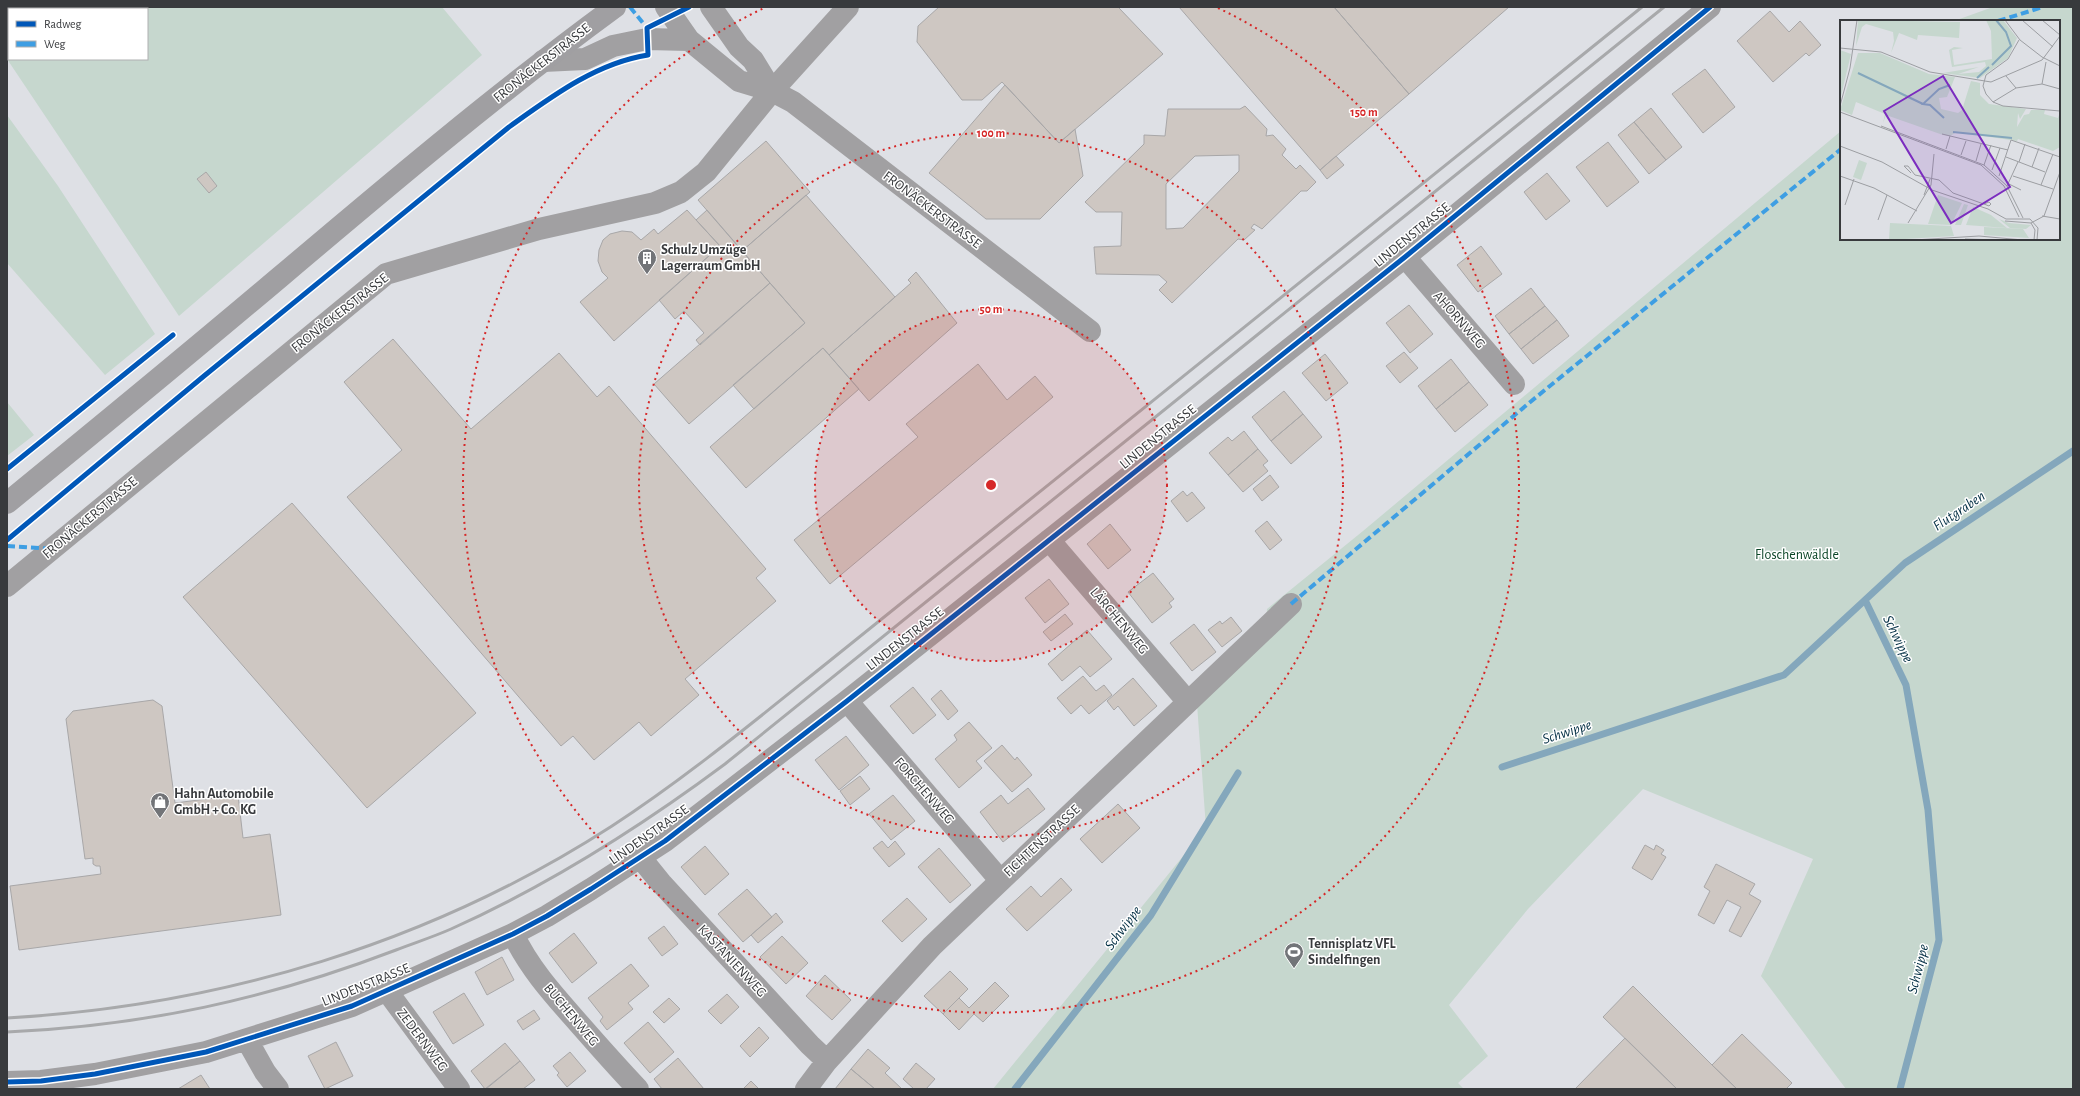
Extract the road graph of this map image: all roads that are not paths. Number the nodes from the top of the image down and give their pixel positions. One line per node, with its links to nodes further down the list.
1 (615, 7): 7 (main road, FRONÄCKERSTRASSE)
2 (666, 7): 6 (street, FRONÄCKERSTRASSE)
3 (711, 7): 8 (street)
4 (848, 7): 8 (street, FRONÄCKERSTRASSE)
5 (1710, 7): 9 (street, LINDENSTRASSE)
6 (689, 40): 7 (street); 8 (street, FRONÄCKERSTRASSE)
7 (543, 61): 12 (main road, FRONÄCKERSTRASSE)
8 (772, 91): 10 (street, FRONÄCKERSTRASSE); 14 (street, FRONÄCKERSTRASSE)
9 (1405, 257): 11 (street, AHORNWEG); 13 (street, LINDENSTRASSE)
10 (1090, 331)
11 (1514, 384)
12 (7, 503)
13 (1049, 540): 16 (street, LINDENSTRASSE); 17 (street, LÄRCHENWEG)
14 (7, 586)
15 (1291, 604): 17 (street, FICHTENSTRASSE)
16 (847, 701): 18 (street, LINDENSTRASSE); 19 (street, FORCHENWEG)
17 (1188, 702): 19 (street, FICHTENSTRASSE)
18 (640, 857): 20 (street, LINDENSTRASSE); 23 (street, KASTANIENWEG)
19 (1000, 880): 23 (street, FICHTENSTRASSE)
20 (513, 934): 21 (street, LINDENSTRASSE); 28 (street, BUCHENWEG)
21 (387, 991): 22 (street, LINDENSTRASSE); 27 (street, ZEDERNWEG)
22 (247, 1040): 25 (street, LINDENSTRASSE); 26 (street)
23 (828, 1061): 29 (street, FICHTENSTRASSE)
24 (7, 1082): 25 (street, LINDENSTRASSE)
25 (41, 1085)
26 (278, 1089)
27 (459, 1089)
28 (638, 1089)
29 (806, 1089)

